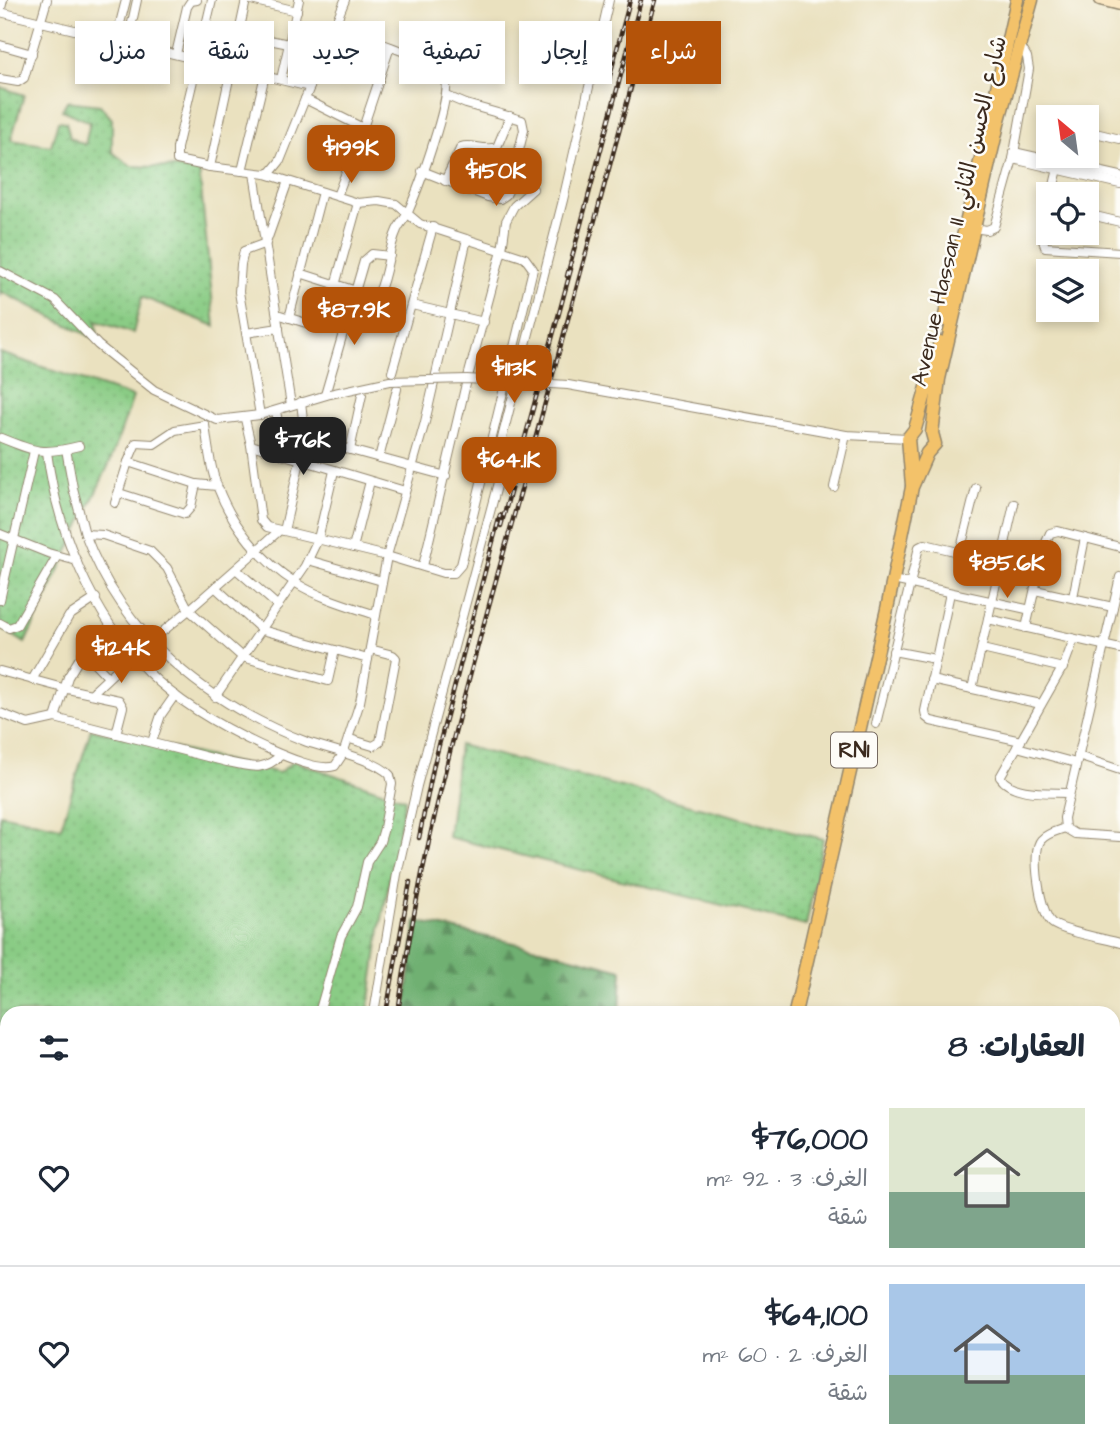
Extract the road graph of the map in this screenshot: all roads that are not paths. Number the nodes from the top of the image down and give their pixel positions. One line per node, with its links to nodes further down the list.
1 (3, 0): 16 (street)
2 (47, 0): 23 (street)
3 (126, 0): 17 (street)
4 (137, 0): 18 (street)
5 (197, 0): 32 (street)
6 (212, 0): 19 (street)
7 (248, 0): 15 (street); 20 (street)
8 (299, 0): 15 (street)
9 (345, 0): 22 (street)
10 (609, 0): 209 (street)
11 (1017, 0): 101 (main road, Avenue Hassan II شارع الحسن الثاني / RN1)
12 (1032, 0): 25 (main road, Avenue Hassan II شارع الحسن الثاني / RN1)
13 (1100, 0): 14 (main road)
14 (1120, 5)
15 (297, 11): 21 (street)
16 (0, 12): 23 (street)
17 (121, 21)
18 (132, 21)
19 (207, 21)
20 (242, 21)
21 (295, 21)
22 (336, 21)
23 (41, 22): 24 (street); 31 (street)
24 (75, 30)
25 (1019, 42): 48 (street); 70 (main road, Avenue Hassan II شارع الحسن الثاني / RN1)
26 (0, 45): 31 (street)
27 (385, 45): 28 (street)
28 (390, 47): 41 (street); 44 (street)
29 (288, 48): 36 (street)
30 (170, 52): 32 (street)
31 (32, 54): 35 (street)
32 (176, 54): 33 (street)
33 (184, 56)
34 (274, 77): 36 (street)
35 (0, 79)
36 (281, 79): 40 (street)
37 (193, 84): 50 (street)
38 (228, 84): 50 (street)
39 (263, 84): 53 (street)
40 (310, 86): 42 (street)
41 (447, 96): 43 (street); 54 (street)
42 (305, 99): 44 (street); 56 (street)
43 (510, 116): 47 (street); 62 (street)
44 (363, 128): 64 (street)
45 (1099, 134): 46 (street)
46 (1120, 139)
47 (485, 149): 59 (street); 62 (street)
48 (1014, 156): 49 (street); 70 (street)
49 (1036, 159)
50 (210, 167): 53 (street)
51 (1074, 168): 60 (street)
52 (1082, 168): 57 (street)
53 (242, 171): 55 (street)
54 (422, 172): 59 (street); 66 (street)
55 (254, 173): 56 (street); 72 (street)
56 (266, 174): 58 (street)
57 (1120, 176)
58 (288, 181): 63 (street); 72 (street)
59 (445, 181): 62 (street)
60 (1120, 184)
61 (533, 189): 74 (street)
62 (470, 191)
63 (322, 192): 64 (street); 78 (street)
64 (337, 196): 65 (street)
65 (358, 203): 66 (street); 79 (street)
66 (408, 214): 69 (street); 76 (street)
67 (1099, 217): 68 (street)
68 (1120, 222)
69 (433, 227): 71 (street); 81 (street)
70 (973, 228): 97 (main road, Avenue Hassan II شارع الحسن الثاني / RN1)
71 (467, 239): 74 (street); 83 (street)
72 (266, 243): 82 (street); 87 (street)
73 (1044, 245): 75 (street)
74 (502, 250): 85 (street); 143 (street)
75 (1120, 252)
76 (390, 256): 80 (street); 80 (street)
77 (0, 271): 96 (street)
78 (300, 273): 79 (street); 84 (street)
79 (336, 286): 80 (street); 84 (street)
80 (355, 291): 90 (street)
81 (412, 305): 83 (street); 88 (street)
82 (277, 314): 84 (street); 86 (street)
83 (449, 315): 85 (street); 113 (street)
84 (289, 318)
85 (484, 322): 115 (street)
86 (279, 328): 87 (street); 93 (street)
87 (246, 333): 95 (street)
88 (392, 372)
89 (397, 389): 110 (street)
90 (328, 394): 92 (street); 98 (street, bridge)
91 (362, 395): 105 (street)
92 (301, 402): 93 (street); 100 (street)
93 (291, 405): 94 (street)
94 (276, 411): 95 (street); 109 (street)
95 (260, 415): 96 (street)
96 (245, 419): 102 (street)
97 (932, 433): 101 (main road); 108 (main road, RN1)
98 (846, 435): 101 (street); 119 (street)
99 (1, 438): 106 (street)
100 (306, 438): 105 (street); 112 (street)
101 (911, 439): 108 (main road); 120 (main road, Avenue Hassan II شارع الحسن الثاني / RN1)
102 (251, 445): 109 (street); 126 (street)
103 (79, 446): 104 (street)
104 (66, 449): 107 (street); 128 (street)
105 (351, 450): 110 (street)
106 (34, 451): 107 (street); 131 (street)
107 (47, 453): 141 (street)
108 (927, 453): 120 (main road, Avenue Hassan II شارع الحسن الثاني / RN1)
109 (284, 456): 112 (street)
110 (379, 458): 113 (street)
111 (128, 462): 117 (street); 118 (street); 123 (street)
112 (304, 462): 114 (street); 126 (street)
113 (413, 467): 115 (street); 122 (street)
114 (334, 471): 116 (street); 130 (street)
115 (446, 476): 143 (street)
116 (370, 481): 122 (street); 134 (street)
117 (196, 484): 118 (street); 123 (street)
118 (216, 485): 135 (street)
119 (834, 486)
120 (912, 487): 147 (main road, Avenue Hassan II شارع الحسن الثاني / RN1)
121 (976, 488): 136 (street)
122 (405, 491): 139 (street)
123 (119, 493): 124 (street)
124 (115, 503)
125 (1014, 504): 132 (street)
126 (282, 531): 130 (street); 135 (street)
127 (0, 534): 131 (street)
128 (85, 534): 160 (street); 169 (street)
129 (1085, 538): 133 (street); 137 (street); 154 (street)
130 (318, 539): 134 (street); 140 (street)
131 (14, 540): 138 (street); 144 (street)
132 (1004, 546): 137 (street); 142 (street)
133 (1120, 547)
134 (353, 548): 139 (street)
135 (258, 552): 145 (street); 149 (street)
136 (960, 552): 142 (street); 150 (street)
137 (1043, 554): 152 (street)
138 (57, 556): 141 (street); 164 (street)
139 (387, 556): 143 (street); 148 (street)
140 (308, 560): 148 (street); 149 (street)
141 (77, 561): 155 (street)
142 (1000, 562): 157 (street)
143 (423, 566)
144 (3, 570): 156 (street)
145 (237, 570): 151 (street); 158 (street)
146 (1120, 577): 159 (street)
147 (893, 580): 150 (street); 179 (main road, Avenue Hassan II شارع الحسن الثاني / RN1)
148 (382, 581): 162 (street)
149 (295, 583): 158 (street); 162 (street)
150 (909, 584): 153 (street); 177 (street)
151 (216, 588): 160 (street); 166 (street)
152 (1035, 590): 154 (street); 161 (street)
153 (950, 593): 157 (street); 181 (street)
154 (1073, 597): 159 (street)
155 (96, 598): 176 (street); 185 (street)
156 (0, 600)
157 (992, 602): 161 (street); 163 (street)
158 (278, 606): 166 (street)
159 (1113, 607): 170 (street)
160 (189, 610): 169 (street); 178 (street)
161 (1031, 610): 165 (street)
162 (376, 615): 171 (street)
163 (988, 619): 165 (street); 172 (street)
164 (0, 622)
165 (1027, 628): 168 (street)
166 (262, 630): 174 (street); 178 (street)
167 (91, 639): 175 (street)
168 (1074, 639): 170 (street); 182 (street)
169 (151, 641): 176 (street); 191 (street)
170 (1104, 645): 173 (street); 202 (street)
171 (370, 649): 180 (street); 197 (street)
172 (982, 649): 182 (street); 188 (street)
173 (1120, 649)
174 (335, 650): 178 (street); 180 (street)
175 (83, 652): 184 (street); 187 (street)
176 (134, 655): 184 (street); 190 (street)
177 (892, 656): 179 (street); 181 (street); 195 (street)
178 (242, 657): 191 (street)
179 (876, 657): 210 (main road, Avenue Hassan II شارع الحسن الثاني / RN1)
180 (368, 659): 197 (street)
181 (935, 659): 186 (street)
182 (1063, 668): 192 (street)
183 (0, 671): 185 (street)
184 (107, 677): 189 (street)
185 (32, 680): 187 (street)
186 (931, 680): 188 (street); 199 (street)
187 (63, 688): 189 (street); 194 (street)
188 (972, 689): 192 (street)
189 (91, 694): 196 (street)
190 (176, 695): 198 (street); 201 (street)
191 (215, 697): 200 (street)
192 (1041, 704): 199 (street)
193 (0, 713): 194 (street)
194 (55, 718): 196 (street)
195 (876, 724)
196 (116, 734): 198 (street)
197 (350, 739): 200 (street)
198 (152, 742): 201 (street)
199 (1019, 744): 202 (street); 204 (street)
200 (344, 754): 201 (street); 208 (street)
201 (281, 755)
202 (1077, 760): 203 (street); 204 (street)
203 (1120, 769)
204 (1069, 793): 205 (street)
205 (1065, 828): 206 (street); 207 (street)
206 (1120, 837)
207 (1120, 943)
208 (321, 1006)
209 (375, 1006)
210 (797, 1006)

